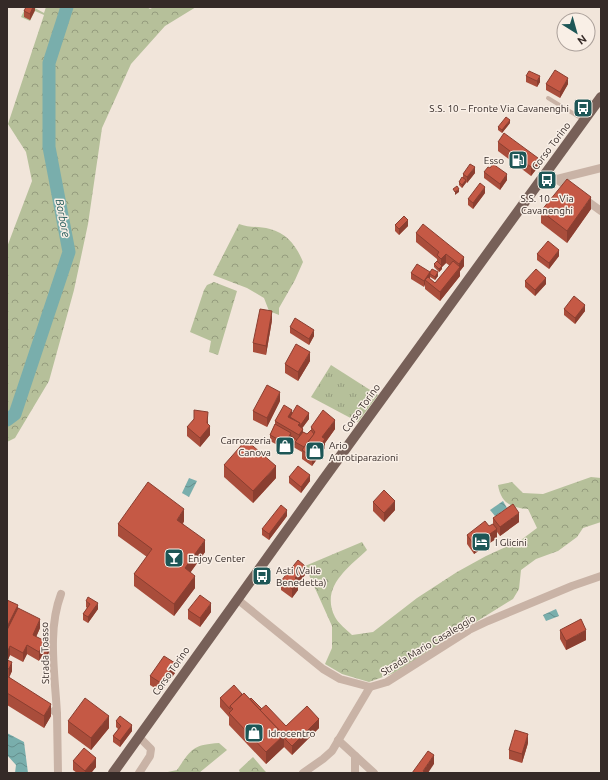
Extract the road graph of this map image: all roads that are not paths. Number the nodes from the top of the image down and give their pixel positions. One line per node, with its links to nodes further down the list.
1 (601, 97): 3 (main road, Corso Torino)
2 (548, 98): 3 (lane)
3 (584, 120): 5 (main road, Corso Torino)
4 (601, 168): 6 (street)
5 (546, 172): 6 (street); 10 (main road, Corso Torino)
6 (557, 179): 7 (street)
7 (601, 212)
8 (601, 576): 11 (street, Strada Mario Casaleggio)
9 (61, 594): 13 (street, Strada Toasso)
10 (237, 599): 11 (street); 14 (main road, Corso Torino)
11 (370, 687): 15 (street)
12 (45, 704): 13 (street)
13 (57, 714): 18 (street, Strada Toasso)
14 (139, 737): 19 (main road, Corso Torino); 20 (street)
15 (338, 740): 16 (street); 17 (street)
16 (355, 756): 22 (street); 23 (street)
17 (310, 771): 21 (street)
18 (58, 773)
19 (113, 773)
20 (139, 773)
21 (303, 773)
22 (355, 773)
23 (374, 773)

